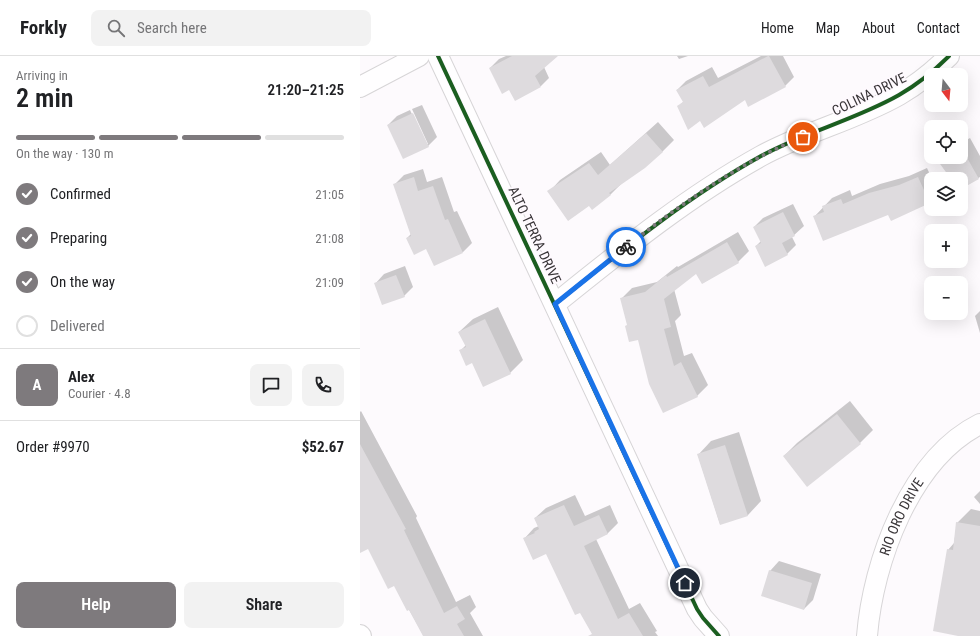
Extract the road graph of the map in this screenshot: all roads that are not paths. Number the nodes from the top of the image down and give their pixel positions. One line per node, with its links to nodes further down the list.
1 (419, 56): 4 (street)
2 (438, 56): 5 (street, ALTO TERRA DRIVE)
3 (949, 56): 5 (street, COLINA DRIVE)
4 (360, 87)
5 (555, 304): 7 (street, ALTO TERRA DRIVE)
6 (980, 424): 8 (street, RIO ORO DRIVE)
7 (719, 636)
8 (867, 636)

